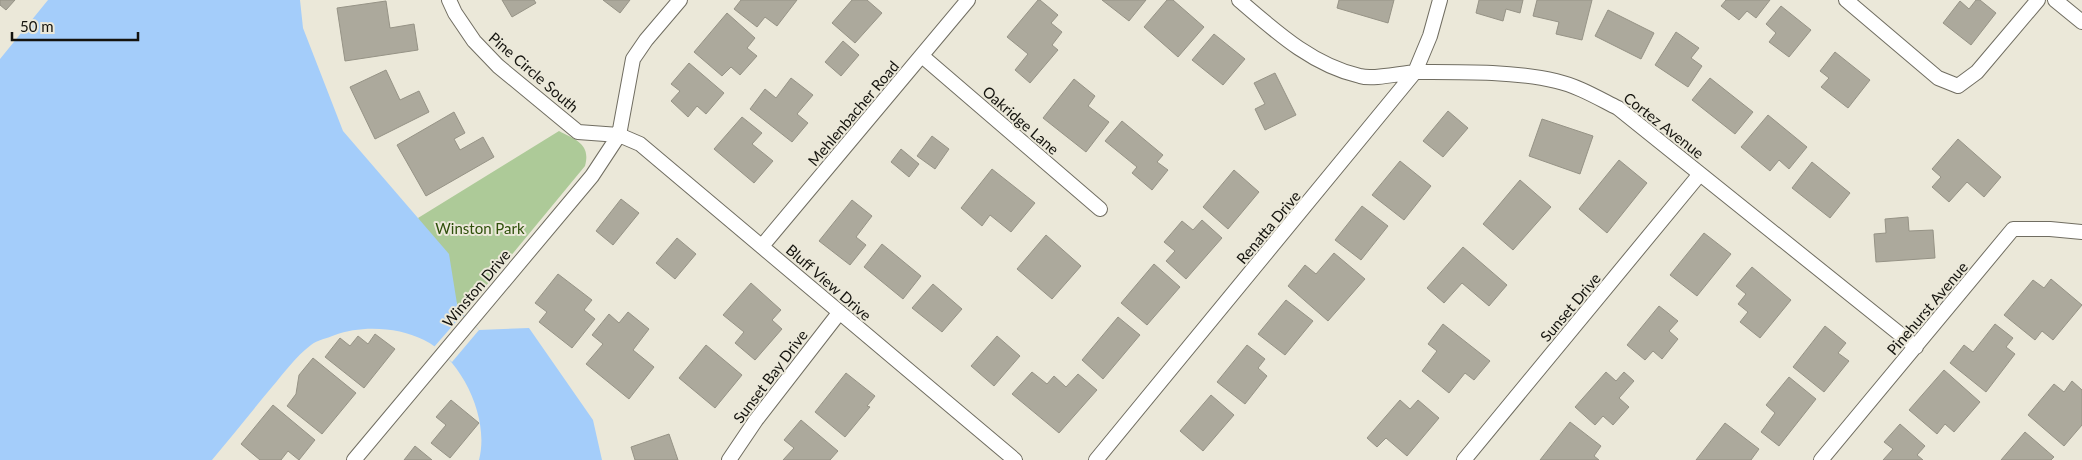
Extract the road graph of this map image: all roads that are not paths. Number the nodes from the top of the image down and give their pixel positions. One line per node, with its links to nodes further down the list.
1 (450, 0): 12 (street, Pine Circle South)
2 (680, 0): 12 (street)
3 (968, 0): 10 (street, Mehlenbacher Road)
4 (1239, 0): 11 (street, Cortez Avenue)
5 (1440, 0): 11 (street, Renatta Drive)
6 (1846, 0): 7 (street)
7 (2038, 0)
8 (2055, 0): 9 (street)
9 (2082, 22)
10 (922, 56): 14 (street, Oakridge Lane); 16 (street, Mehlenbacher Road)
11 (1415, 72): 13 (street, Cortez Avenue); 22 (street, Renatta Drive)
12 (619, 135): 16 (street, Bluff View Drive); 19 (street, Winston Drive)
13 (1700, 174): 18 (street, Cortez Avenue); 23 (street, Sunset Drive)
14 (1100, 209)
15 (2082, 232): 18 (street, Pinehurst Avenue)
16 (762, 246): 17 (street, Bluff View Drive)
17 (839, 312): 20 (street, Sunset Bay Drive); 21 (street, Bluff View Drive)
18 (1916, 347): 24 (street, Pinehurst Avenue)
19 (354, 460)
20 (729, 460)
21 (1015, 460)
22 (1096, 460)
23 (1464, 460)
24 (1821, 460)

